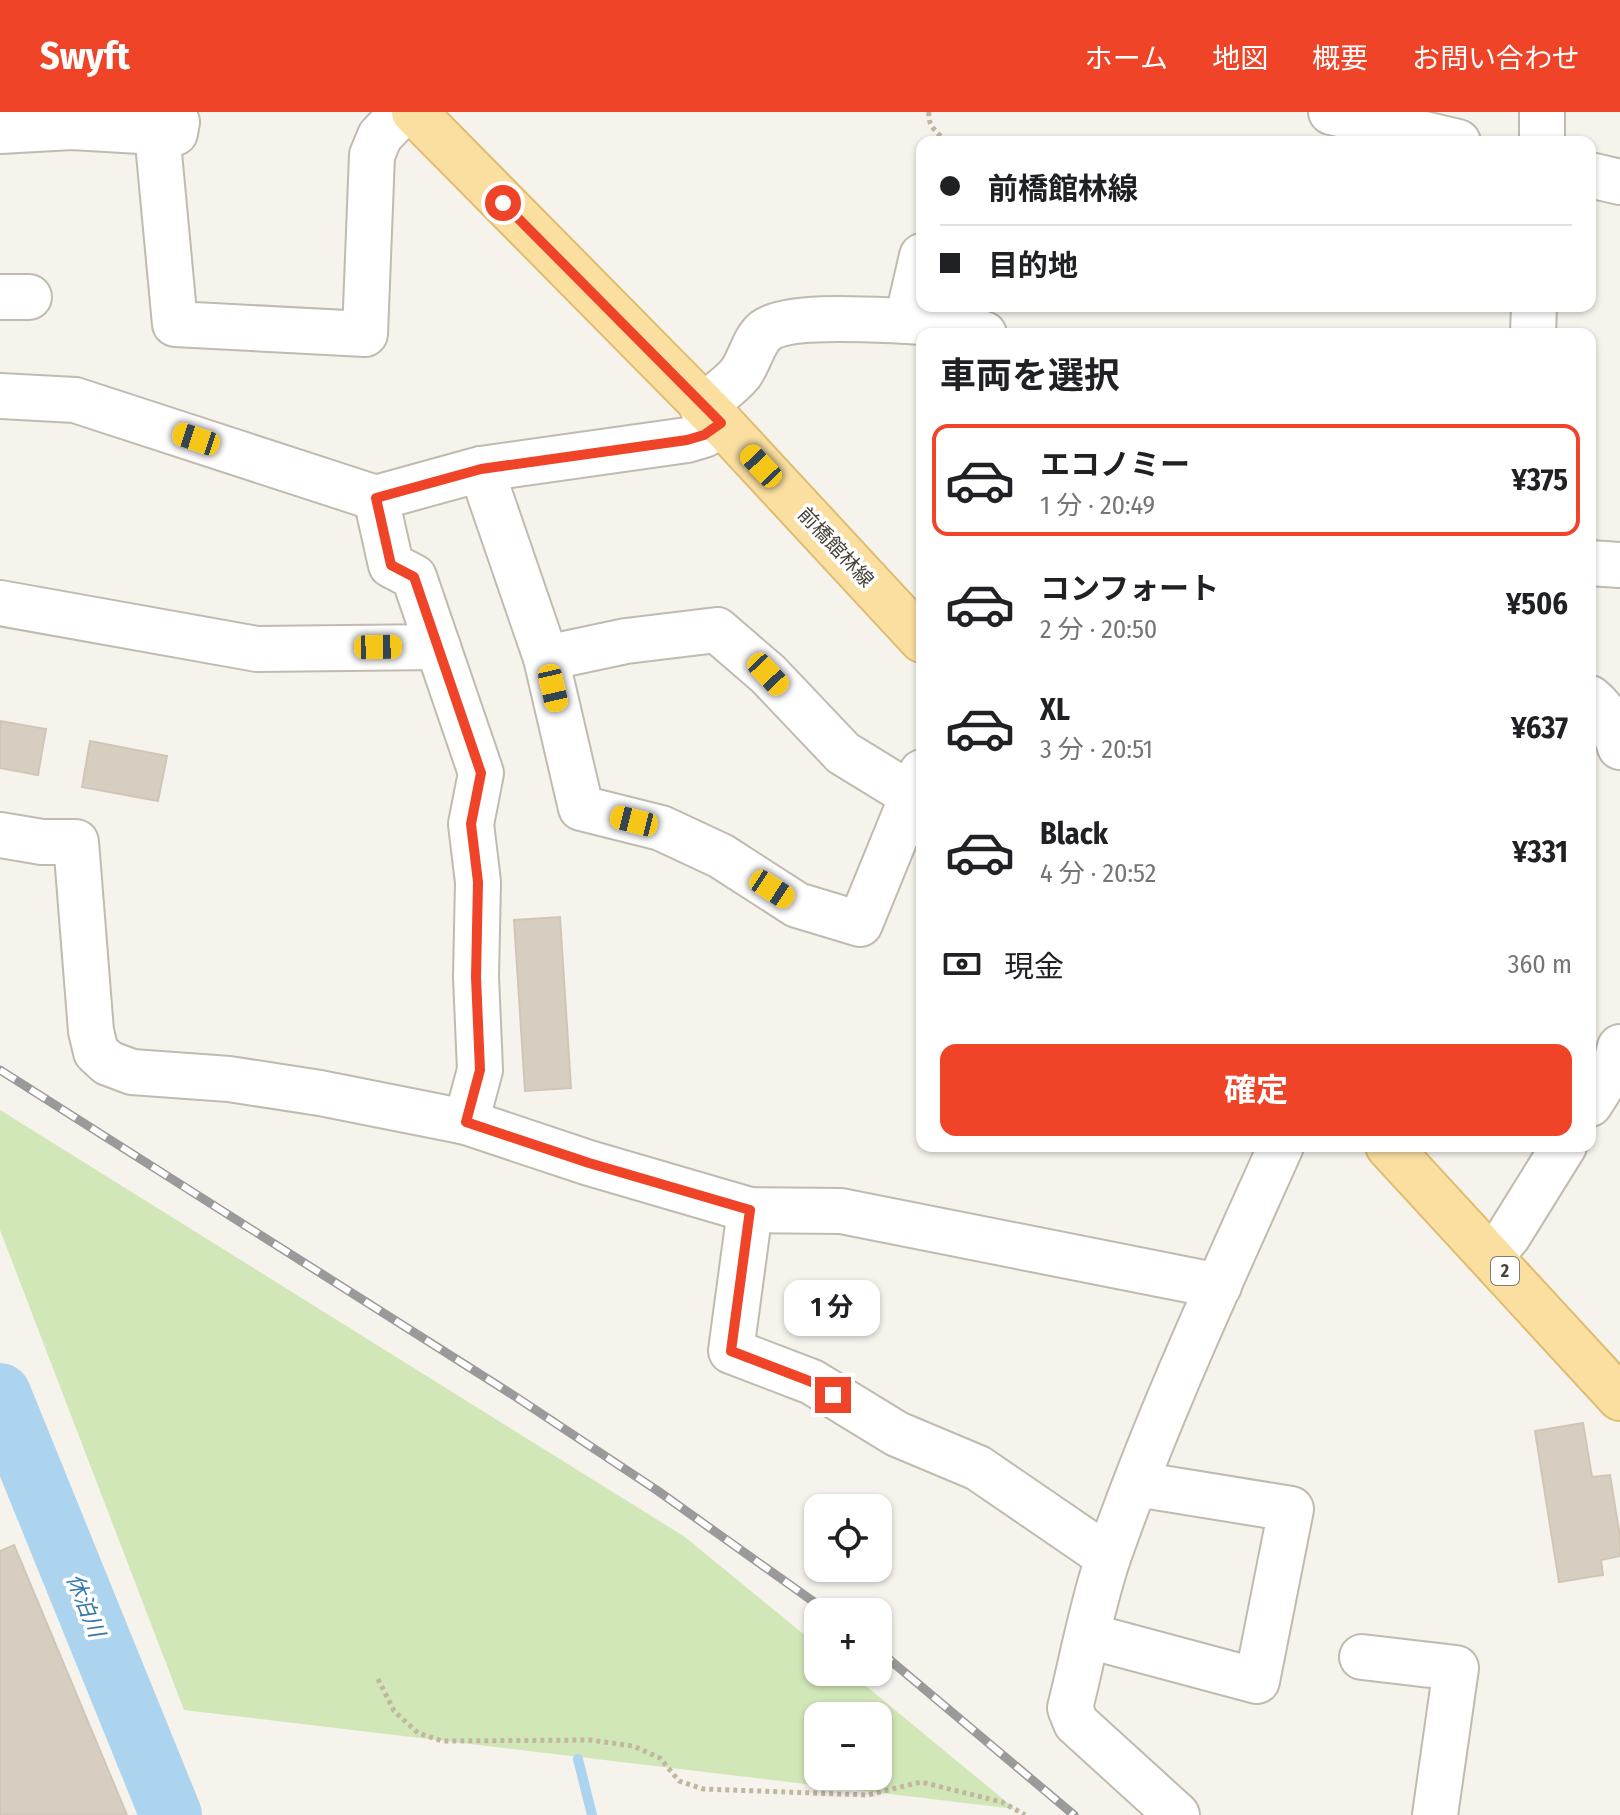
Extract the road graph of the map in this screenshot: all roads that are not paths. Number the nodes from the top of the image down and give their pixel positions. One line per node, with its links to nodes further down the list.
1 (403, 112): 5 (street)
2 (414, 112): 15 (main road, 前橋館林線)
3 (1542, 112): 8 (street)
4 (1345, 114): 7 (street)
5 (168, 122): 6 (street)
6 (0, 131)
7 (1434, 136)
8 (1542, 136)
9 (1596, 176): 10 (street)
10 (1620, 182)
11 (916, 282): 12 (street)
12 (907, 321): 13 (street); 15 (street)
13 (959, 328)
14 (0, 396): 17 (street)
15 (712, 415): 16 (street); 21 (main road, 前橋館林線)
16 (481, 469): 17 (street); 23 (street)
17 (376, 498): 22 (street)
18 (1596, 563): 19 (street)
19 (1620, 565)
20 (0, 603): 22 (street)
21 (916, 634)
22 (438, 647): 31 (street)
23 (546, 658): 26 (street); 27 (street)
24 (1596, 703): 25 (street)
25 (1620, 747)
26 (916, 783)
27 (916, 789)
28 (0, 835): 31 (street)
29 (1620, 1047): 30 (street)
30 (1596, 1095)
31 (466, 1122): 35 (street)
32 (1278, 1152): 37 (street)
33 (1394, 1152): 36 (main road, 2)
34 (1560, 1152): 36 (street)
35 (750, 1210): 37 (street); 40 (street)
36 (1491, 1256): 38 (main road, 2)
37 (1219, 1286): 39 (street)
38 (1620, 1398)
39 (1137, 1484): 40 (street); 41 (street)
40 (1108, 1557): 41 (street)
41 (1089, 1636): 43 (street)
42 (1362, 1657): 44 (street)
43 (1177, 1815)
44 (1435, 1815)

